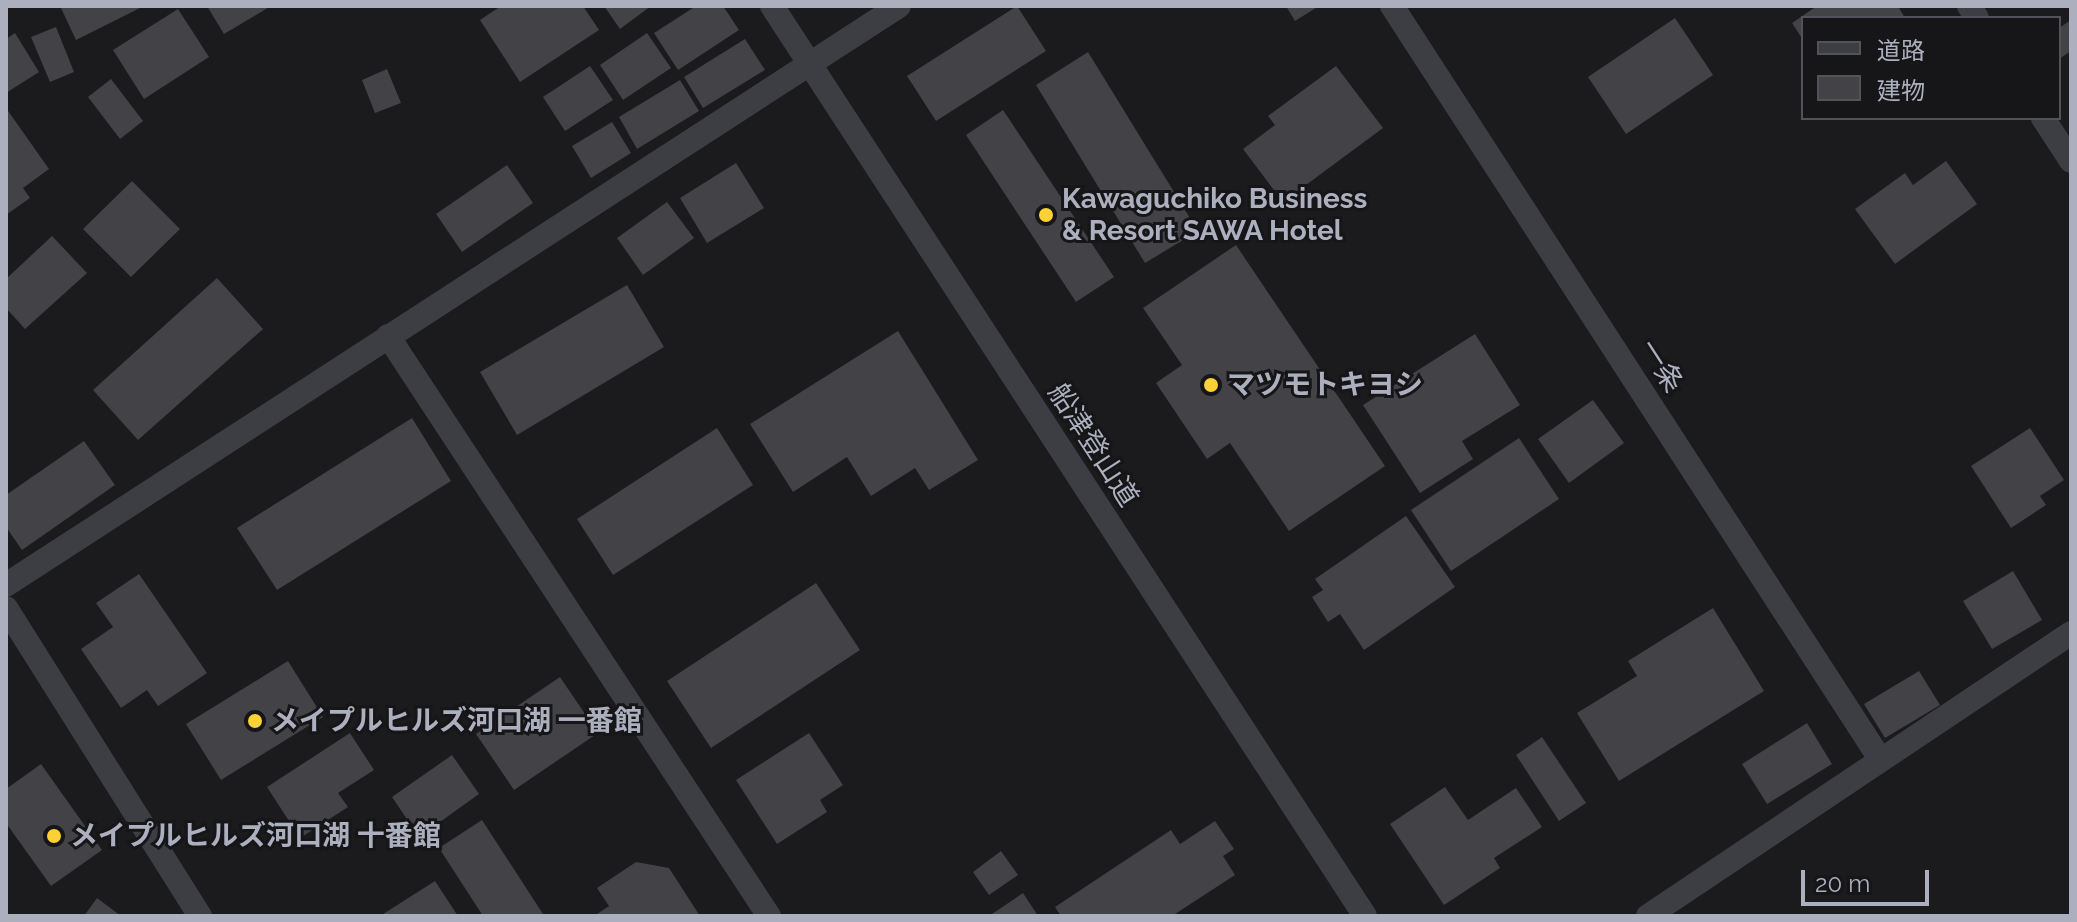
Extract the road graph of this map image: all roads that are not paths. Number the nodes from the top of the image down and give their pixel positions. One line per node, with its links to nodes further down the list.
1 (772, 6): 4 (street, 船津登山道)
2 (899, 6): 4 (street)
3 (1392, 6): 11 (street, 一条)
4 (810, 64): 7 (street); 14 (street, 船津登山道)
5 (2044, 120): 6 (street)
6 (2071, 161)
7 (388, 336): 8 (street); 13 (street)
8 (6, 585)
9 (6, 608): 12 (street)
10 (2071, 633): 11 (street)
11 (1880, 759): 15 (street)
12 (200, 916)
13 (769, 916)
14 (1365, 916)
15 (1648, 916)

